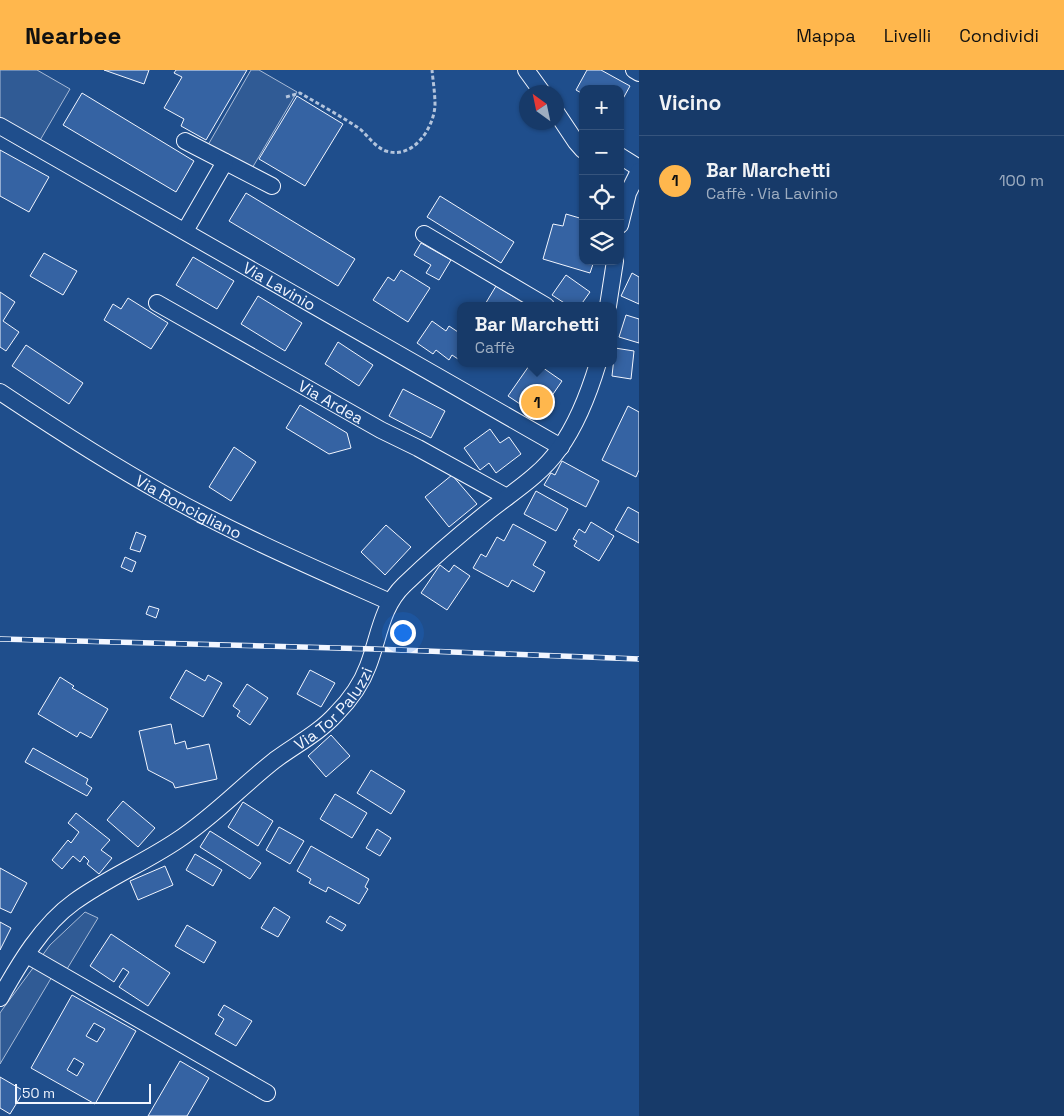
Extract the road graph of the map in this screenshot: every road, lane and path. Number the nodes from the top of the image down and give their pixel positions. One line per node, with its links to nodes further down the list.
1 (432, 70): 6 (path)
2 (526, 70): 5 (street)
3 (634, 70): 4 (street)
4 (639, 73)
5 (537, 85)
6 (286, 97)
7 (564, 117): 10 (street)
8 (564, 123): 12 (street)
9 (0, 126): 18 (street, Via Lavinio)
10 (580, 130)
11 (185, 140): 14 (street)
12 (579, 145)
13 (624, 159): 15 (street)
14 (225, 162): 16 (street); 18 (street)
15 (639, 170): 17 (street)
16 (272, 186)
17 (624, 190)
18 (185, 231): 26 (street, Via Lavinio)
19 (424, 234): 21 (street)
20 (614, 265): 22 (street)
21 (539, 302)
22 (609, 302)
23 (157, 303): 27 (street, Via Ardea)
24 (597, 367): 26 (street, Via Tor Paluzzi)
25 (0, 392): 28 (street, Via Roncigliano)
26 (561, 447): 27 (street, Via Tor Paluzzi)
27 (507, 497): 28 (street, Via Tor Paluzzi)
28 (390, 602): 29 (street, Via Tor Paluzzi)
29 (27, 954): 30 (street, Via Tor Paluzzi); 31 (street)
30 (0, 998)
31 (266, 1093)

